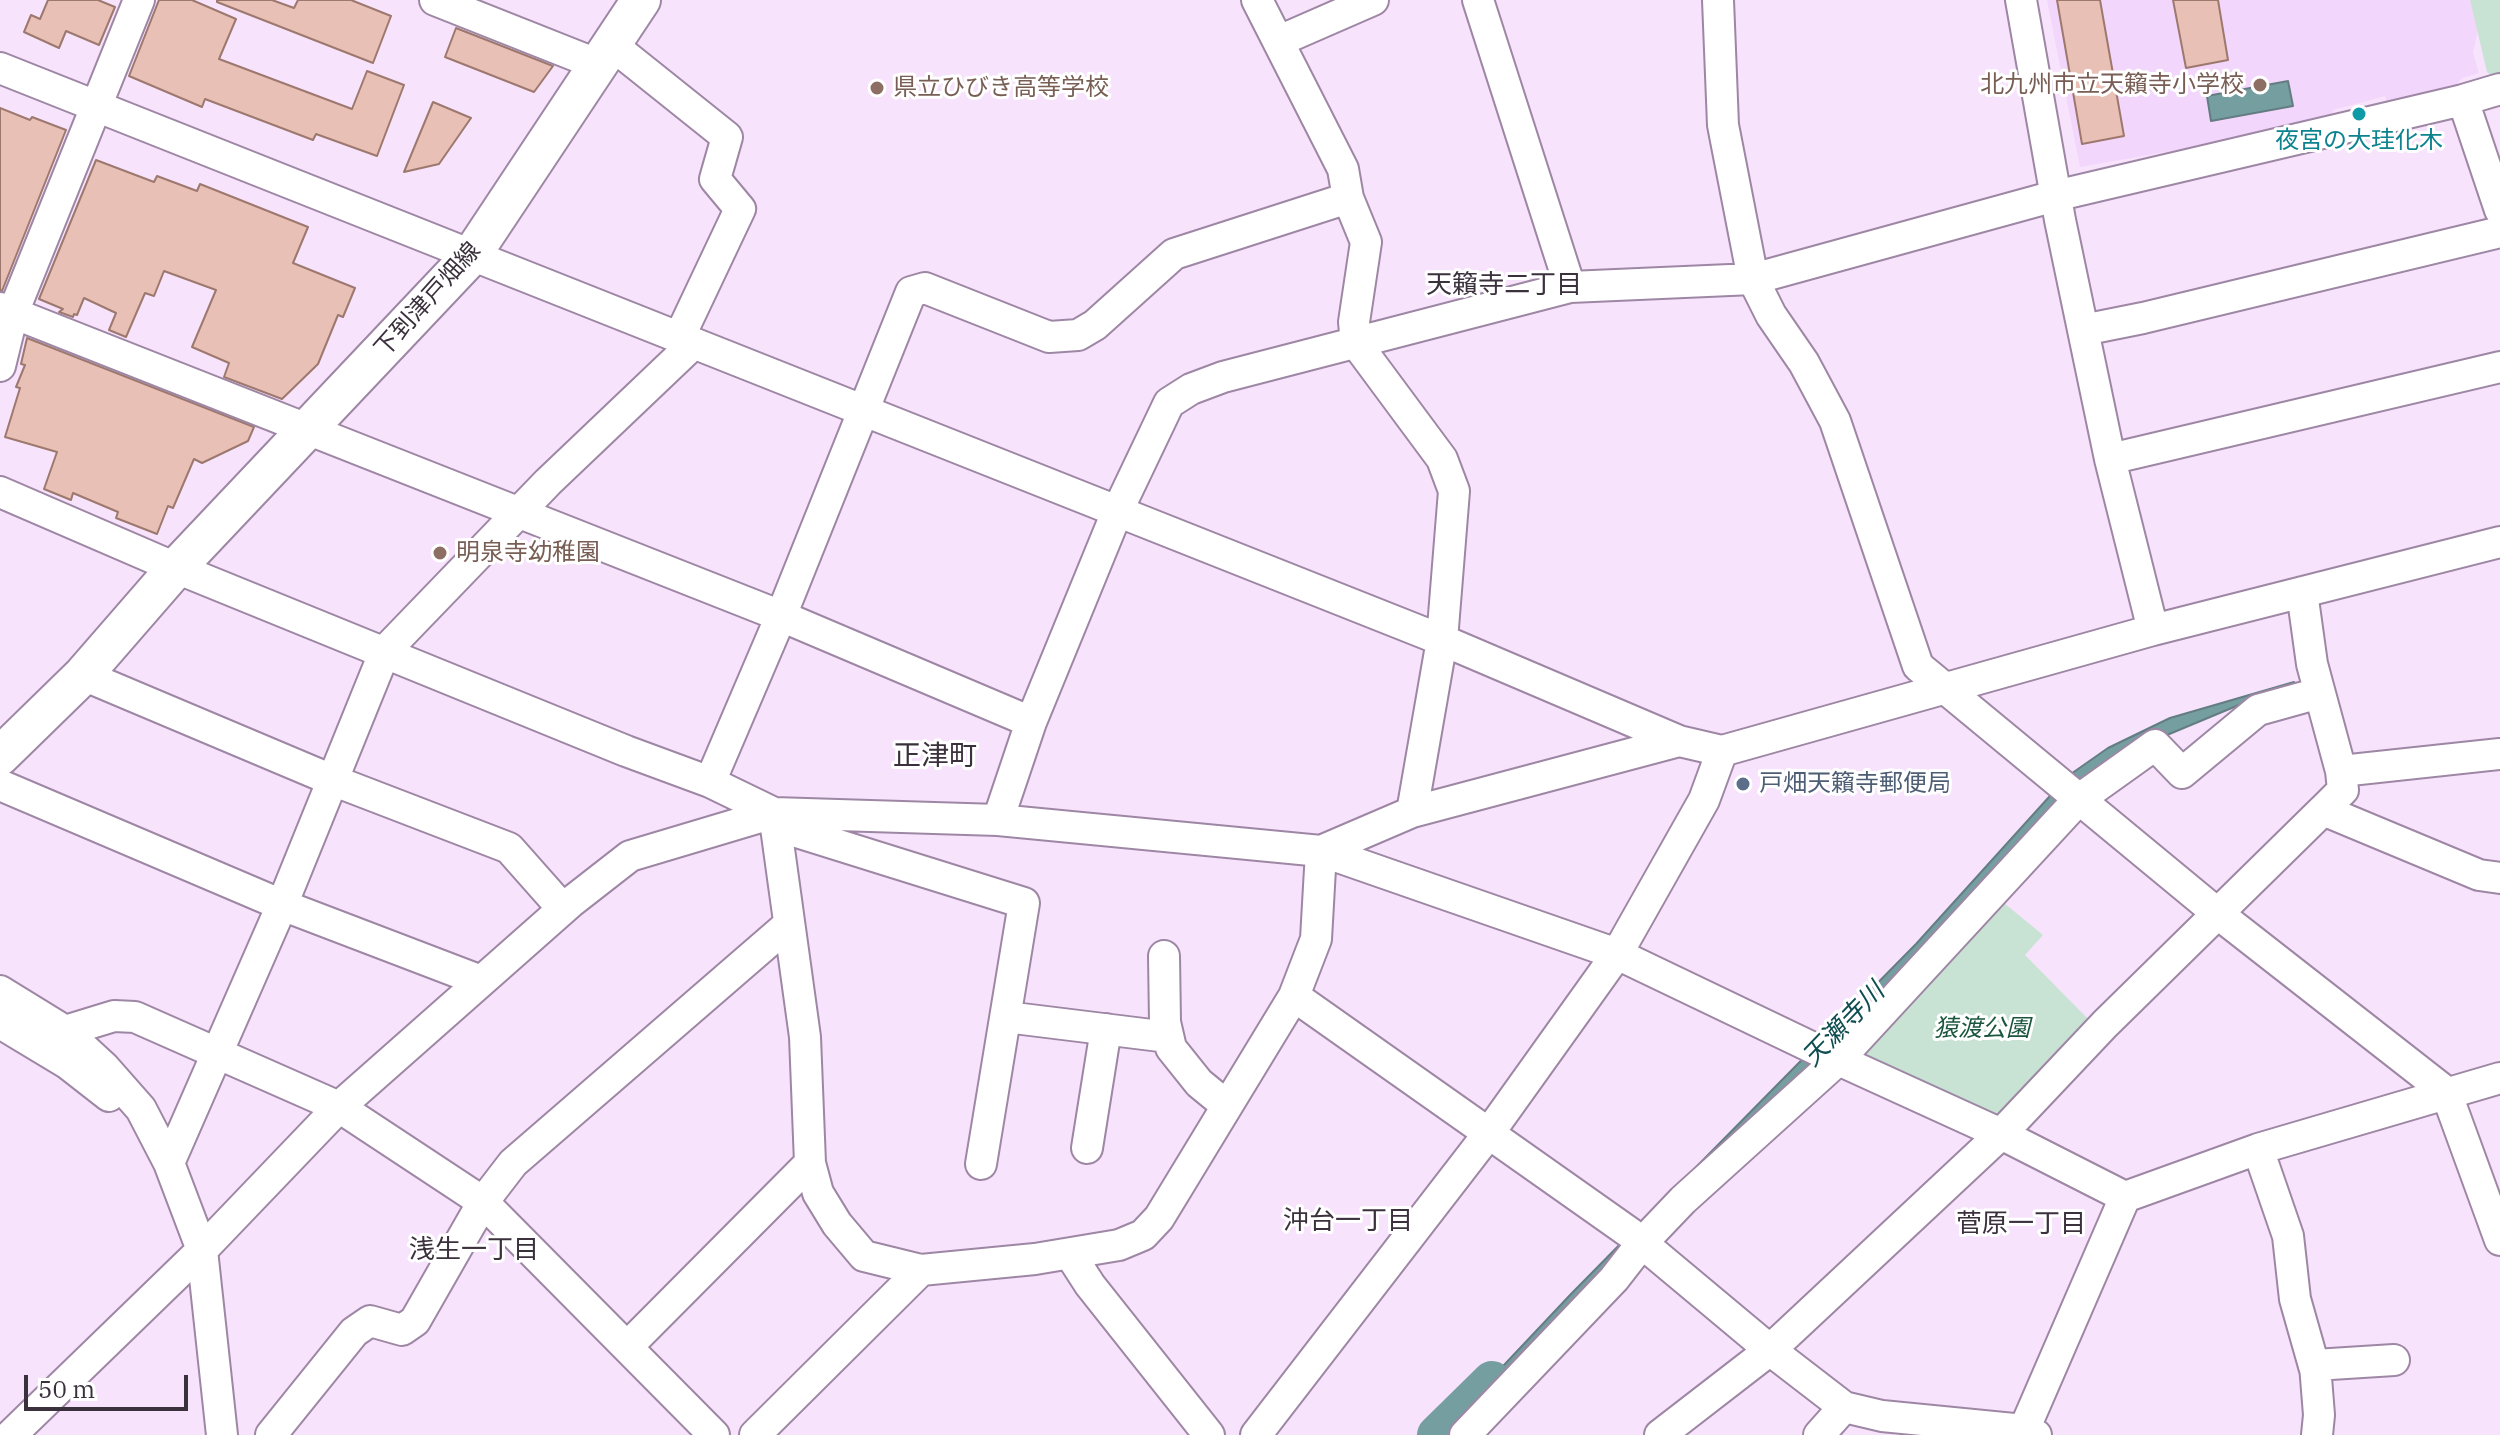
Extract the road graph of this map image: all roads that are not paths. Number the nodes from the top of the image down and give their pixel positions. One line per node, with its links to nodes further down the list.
1 (139, 0): 14 (street)
2 (435, 0): 10 (street)
3 (641, 0): 10 (main road, 下到津戸畑線)
4 (1257, 0): 9 (street)
5 (1373, 0): 9 (street)
6 (1478, 0): 21 (street)
7 (1718, 0): 20 (street)
8 (2021, 0): 15 (street)
9 (1279, 41): 16 (street)
10 (605, 55): 19 (main road, 下到津戸畑線); 24 (street)
11 (0, 68): 14 (street)
12 (2500, 89): 13 (street)
13 (2463, 100): 15 (street); 17 (street)
14 (96, 107): 19 (street); 22 (street)
15 (2055, 196): 20 (street); 23 (street)
16 (1348, 198): 25 (street); 28 (street)
17 (2500, 210)
18 (2500, 232): 23 (street)
19 (471, 256): 24 (street); 29 (main road, 下到津戸畑線)
20 (1753, 279): 21 (street); 42 (street)
21 (1570, 287): 25 (street)
22 (6, 310): 26 (street); 29 (street)
23 (2083, 330): 30 (street)
24 (686, 341): 28 (street); 33 (street)
25 (1356, 343): 32 (street); 39 (street)
26 (0, 366)
27 (2500, 367): 30 (street)
28 (863, 411): 32 (street); 37 (street)
29 (309, 430): 33 (street); 35 (main road, 下到津戸畑線)
30 (2110, 459): 38 (street)
31 (0, 492): 35 (street)
32 (1117, 512): 39 (street); 45 (street)
33 (520, 514): 37 (street); 40 (street)
34 (2500, 542): 36 (street)
35 (176, 568): 40 (street); 41 (main road, 下到津戸畑線); 44 (main road, 下到津戸畑線)
36 (2302, 592): 38 (street); 43 (street)
37 (781, 616): 45 (street); 52 (street)
38 (2153, 630): 42 (street)
39 (1442, 640): 46 (street); 56 (street)
40 (385, 651): 51 (street); 52 (street)
41 (83, 675): 49 (main road, 下到津戸畑線); 51 (street)
42 (1947, 688): 47 (street); 54 (street)
43 (2319, 693): 50 (street); 54 (street)
44 (0, 719)
45 (1031, 722): 58 (street)
46 (1679, 741): 47 (street); 56 (street)
47 (1722, 751): 65 (street)
48 (2500, 754): 50 (street)
49 (0, 756)
50 (2341, 771): 55 (street)
51 (332, 780): 61 (street); 62 (street)
52 (710, 782): 57 (street)
53 (0, 785): 61 (street)
54 (2070, 793): 63 (street); 75 (street)
55 (2323, 810): 60 (street); 63 (street)
56 (1412, 812): 59 (street)
57 (774, 813): 58 (street); 62 (street); 64 (street); 70 (street)
58 (998, 820): 59 (street)
59 (1321, 851): 65 (street); 69 (street)
60 (2500, 878)
61 (282, 905): 67 (street); 76 (street)
62 (563, 909): 67 (street)
63 (2217, 913): 78 (street); 82 (street)
64 (788, 925): 86 (street); 89 (street)
65 (1617, 954): 75 (street); 81 (street)
66 (1164, 956): 74 (street)
67 (481, 981): 80 (street)
68 (0, 991): 73 (street)
69 (1294, 996): 79 (street); 81 (street)
70 (1006, 1017): 72 (street); 87 (street)
71 (0, 1023): 85 (street)
72 (1106, 1029): 74 (street); 83 (street)
73 (65, 1031): 76 (street); 85 (street)
74 (1168, 1037): 79 (street)
75 (1827, 1054): 82 (street); 90 (street)
76 (218, 1055): 80 (street); 85 (street)
77 (2500, 1078): 78 (street)
78 (2446, 1092): 84 (street); 91 (street)
79 (1227, 1106): 93 (street)
80 (339, 1107): 89 (street); 92 (street)
81 (1489, 1133): 90 (street); 107 (street)
82 (2001, 1134): 88 (street); 96 (street)
83 (1087, 1148)
84 (2258, 1149): 88 (street); 98 (street)
85 (169, 1163): 92 (street)
86 (810, 1163): 94 (street); 95 (street)
87 (981, 1164)
88 (2125, 1197): 100 (street)
89 (483, 1202): 95 (street); 103 (street)
90 (1636, 1238): 96 (street); 108 (street)
91 (2500, 1240)
92 (202, 1250): 101 (street); 102 (street)
93 (1070, 1254): 94 (street); 106 (street)
94 (921, 1270): 105 (street)
95 (627, 1347): 104 (street)
96 (1770, 1350): 99 (street); 109 (street)
97 (2394, 1360): 98 (street)
98 (2316, 1373): 111 (street)
99 (1844, 1407): 100 (street); 110 (street)
100 (2030, 1433)
101 (11, 1435)
102 (222, 1435)
103 (271, 1435)
104 (714, 1435)
105 (755, 1435)
106 (1209, 1435)
107 (1256, 1435)
108 (1465, 1435)
109 (1660, 1435)
110 (1819, 1435)
111 (2317, 1435)

